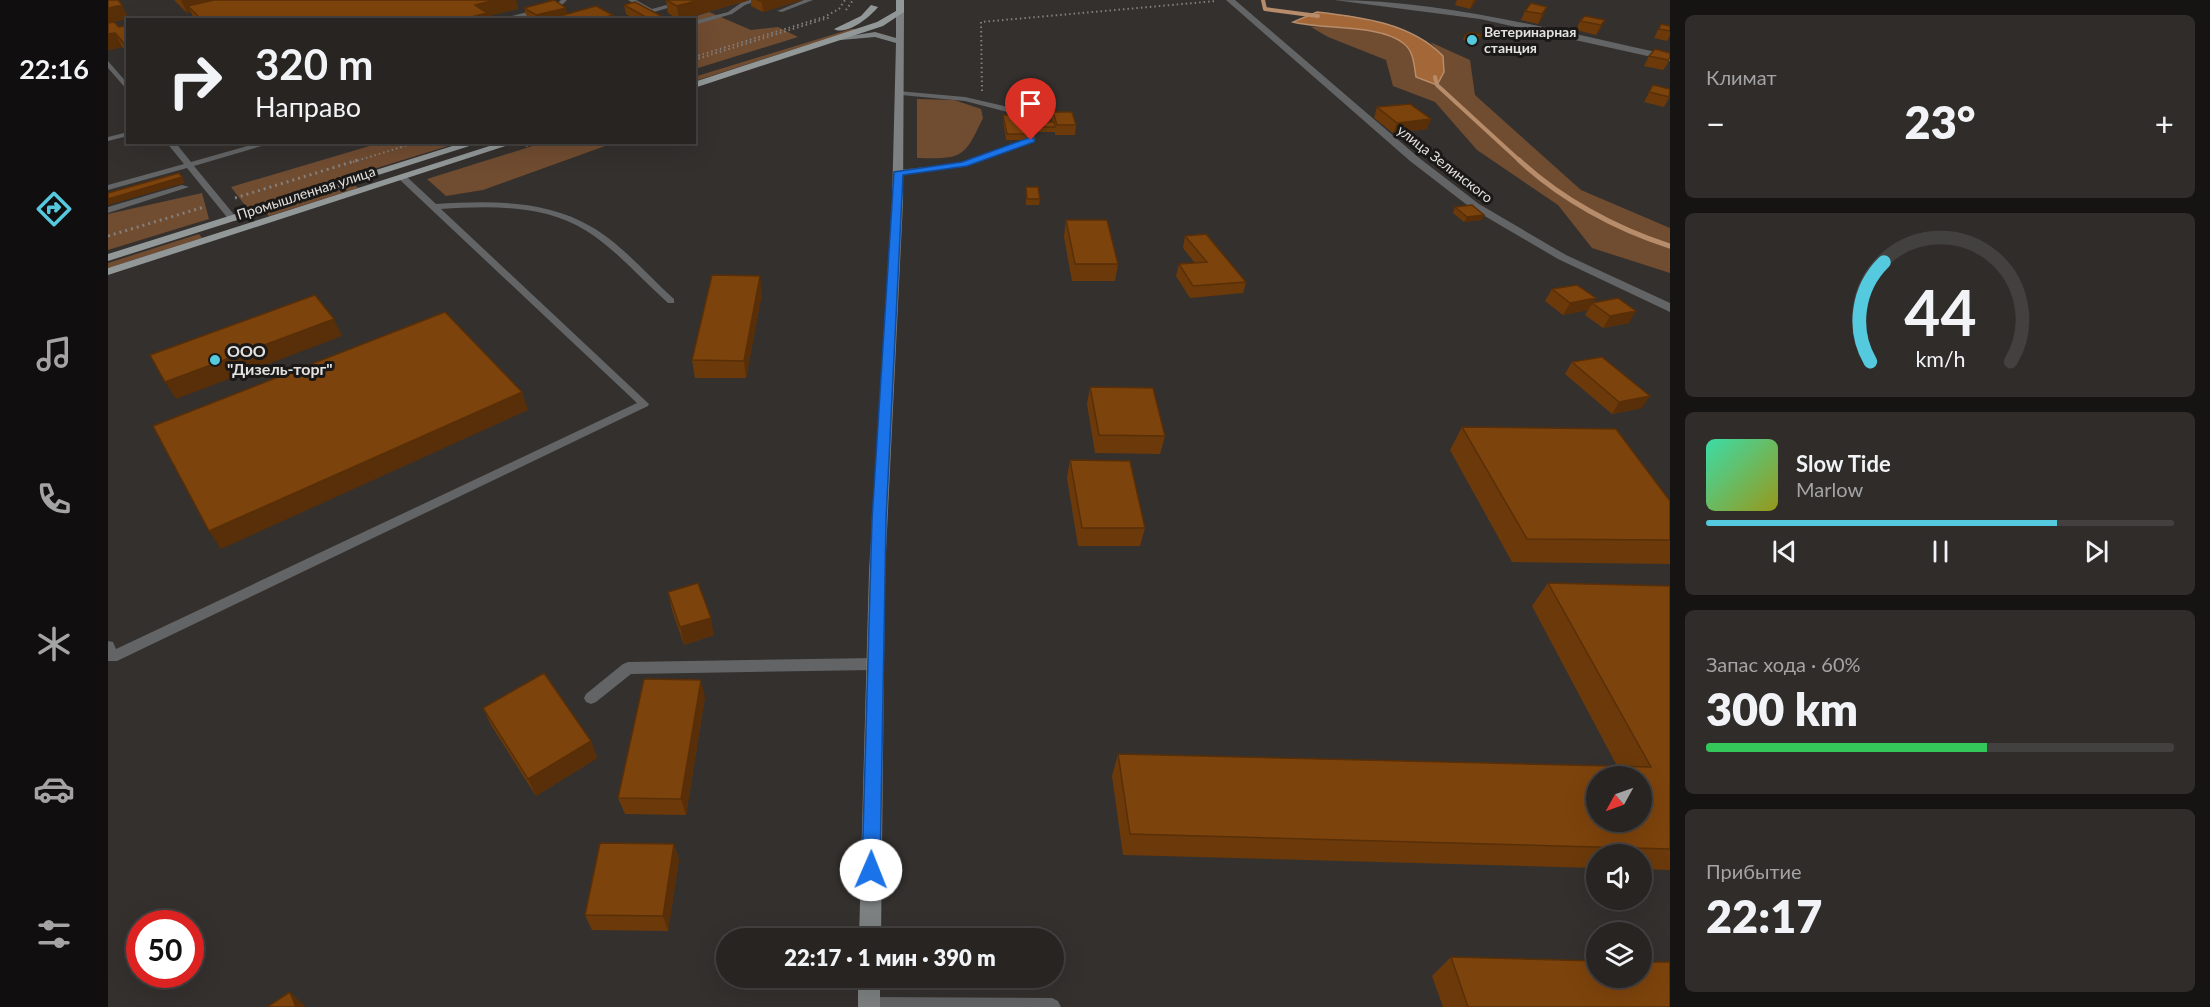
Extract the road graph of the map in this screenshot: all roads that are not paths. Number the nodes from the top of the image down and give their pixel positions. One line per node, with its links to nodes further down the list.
1 (564, 0): 12 (lane)
2 (631, 0): 3 (lane)
3 (691, 0)
4 (756, 0): 13 (lane)
5 (810, 0): 10 (lane)
6 (900, 0): 11 (main road)
7 (1228, 0): 43 (street, улица Зелинского)
8 (1338, 0): 18 (street)
9 (875, 3): 14 (main road); 15 (main road)
10 (780, 11)
11 (900, 12): 15 (main road); 17 (main road)
12 (514, 18)
13 (696, 22)
14 (856, 22): 15 (main road); 20 (main road)
15 (880, 24): 16 (main road); 17 (main road)
16 (841, 38): 17 (main road); 21 (main road)
17 (900, 42): 23 (main road)
18 (1670, 58)
19 (108, 63): 22 (lane)
20 (706, 70)
21 (696, 84)
22 (126, 86)
23 (901, 93): 32 (main road); 32 (lane)
24 (126, 134): 25 (lane)
25 (108, 139)
26 (172, 144): 30 (lane)
27 (264, 144): 30 (lane)
28 (471, 144): 31 (main road, Промышленная улица)
29 (507, 144): 33 (main road, Промышленная улица)
30 (189, 165): 35 (lane); 38 (lane)
31 (393, 169): 33 (main road); 38 (main road, Промышленная улица)
32 (898, 172): 45 (main road)
33 (403, 178): 36 (lane); 39 (main road, Промышленная улица)
34 (185, 187): 37 (lane)
35 (108, 188)
36 (435, 207): 42 (lane); 44 (lane)
37 (108, 210)
38 (233, 219): 39 (main road); 40 (main road, Промышленная улица)
39 (241, 230): 41 (main road, Промышленная улица)
40 (108, 258)
41 (108, 272)
42 (671, 301)
43 (1670, 308)
44 (108, 646)
45 (874, 664): 46 (lane); 47 (main road)
46 (591, 698)
47 (870, 928)
48 (869, 988): 49 (main road)
49 (869, 1007): 50 (lane)
50 (1052, 1007)

